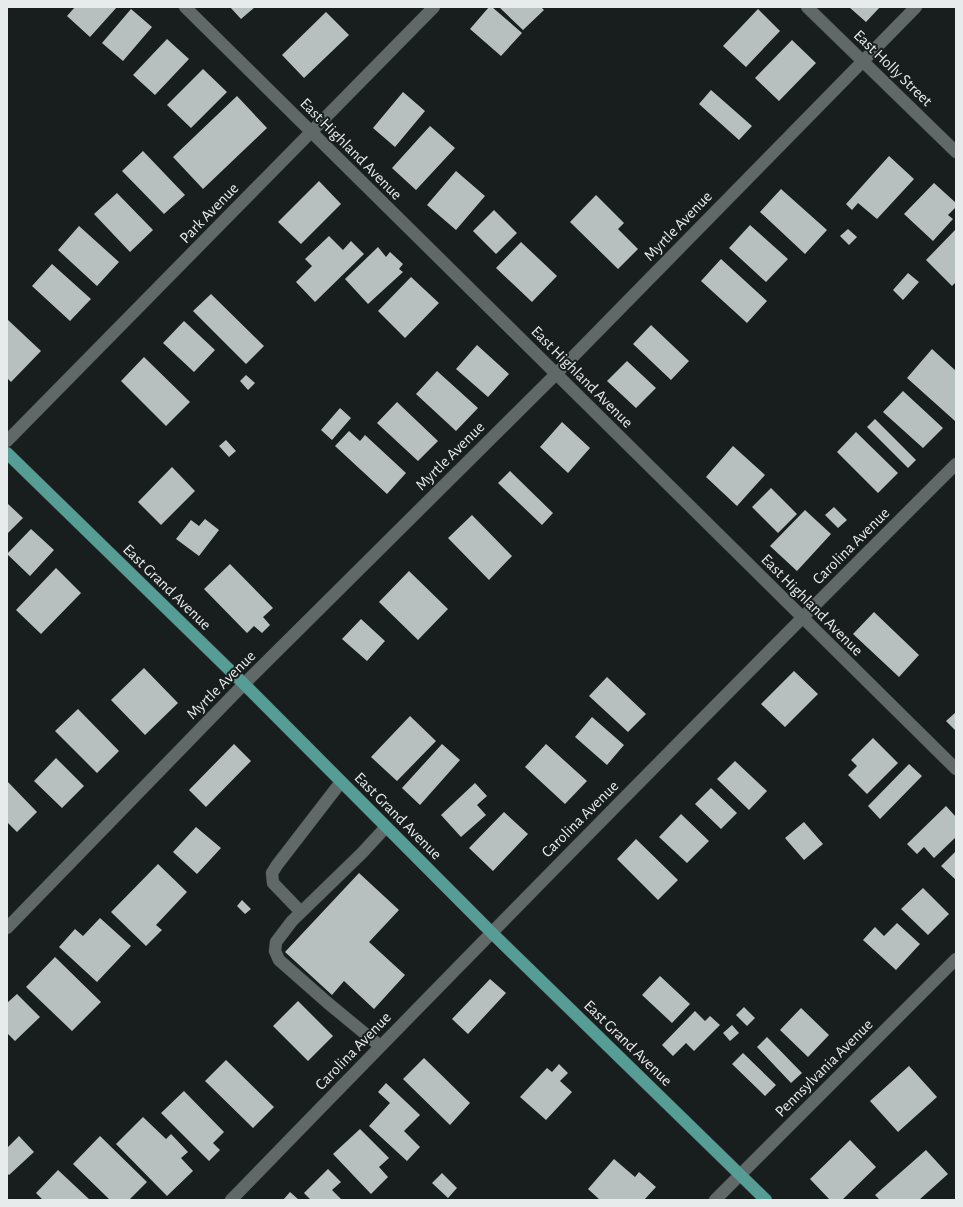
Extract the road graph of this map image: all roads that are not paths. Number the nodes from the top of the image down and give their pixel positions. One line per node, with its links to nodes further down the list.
1 (185, 7): 6 (street, East Highland Avenue)
2 (434, 7): 6 (street, Park Avenue)
3 (807, 7): 5 (street, East Holly Street)
4 (916, 7): 5 (street, Myrtle Avenue)
5 (862, 61): 7 (street, East Holly Street); 8 (street, Myrtle Avenue)
6 (311, 132): 8 (street, East Highland Avenue); 9 (street, Park Avenue)
7 (956, 152)
8 (556, 374): 12 (street, East Highland Avenue); 13 (street, Myrtle Avenue)
9 (7, 442)
10 (7, 453): 13 (main road, East Grand Avenue)
11 (956, 464): 12 (street, Carolina Avenue)
12 (802, 618): 14 (street, East Highland Avenue); 19 (street, Carolina Avenue)
13 (244, 684): 15 (main road, East Grand Avenue); 18 (street, Myrtle Avenue)
14 (956, 769)
15 (341, 782): 16 (main road, East Grand Avenue); 17 (street)
16 (386, 827): 17 (street); 19 (main road, East Grand Avenue)
17 (301, 912): 21 (street)
18 (7, 928)
19 (491, 932): 21 (street, Carolina Avenue); 22 (main road, East Grand Avenue)
20 (956, 959): 22 (street, Pennsylvania Avenue)
21 (380, 1046): 23 (street, Carolina Avenue)
22 (740, 1175): 24 (street, Pennsylvania Avenue); 25 (main road, East Grand Avenue)
23 (231, 1200)
24 (715, 1200)
25 (766, 1200)

